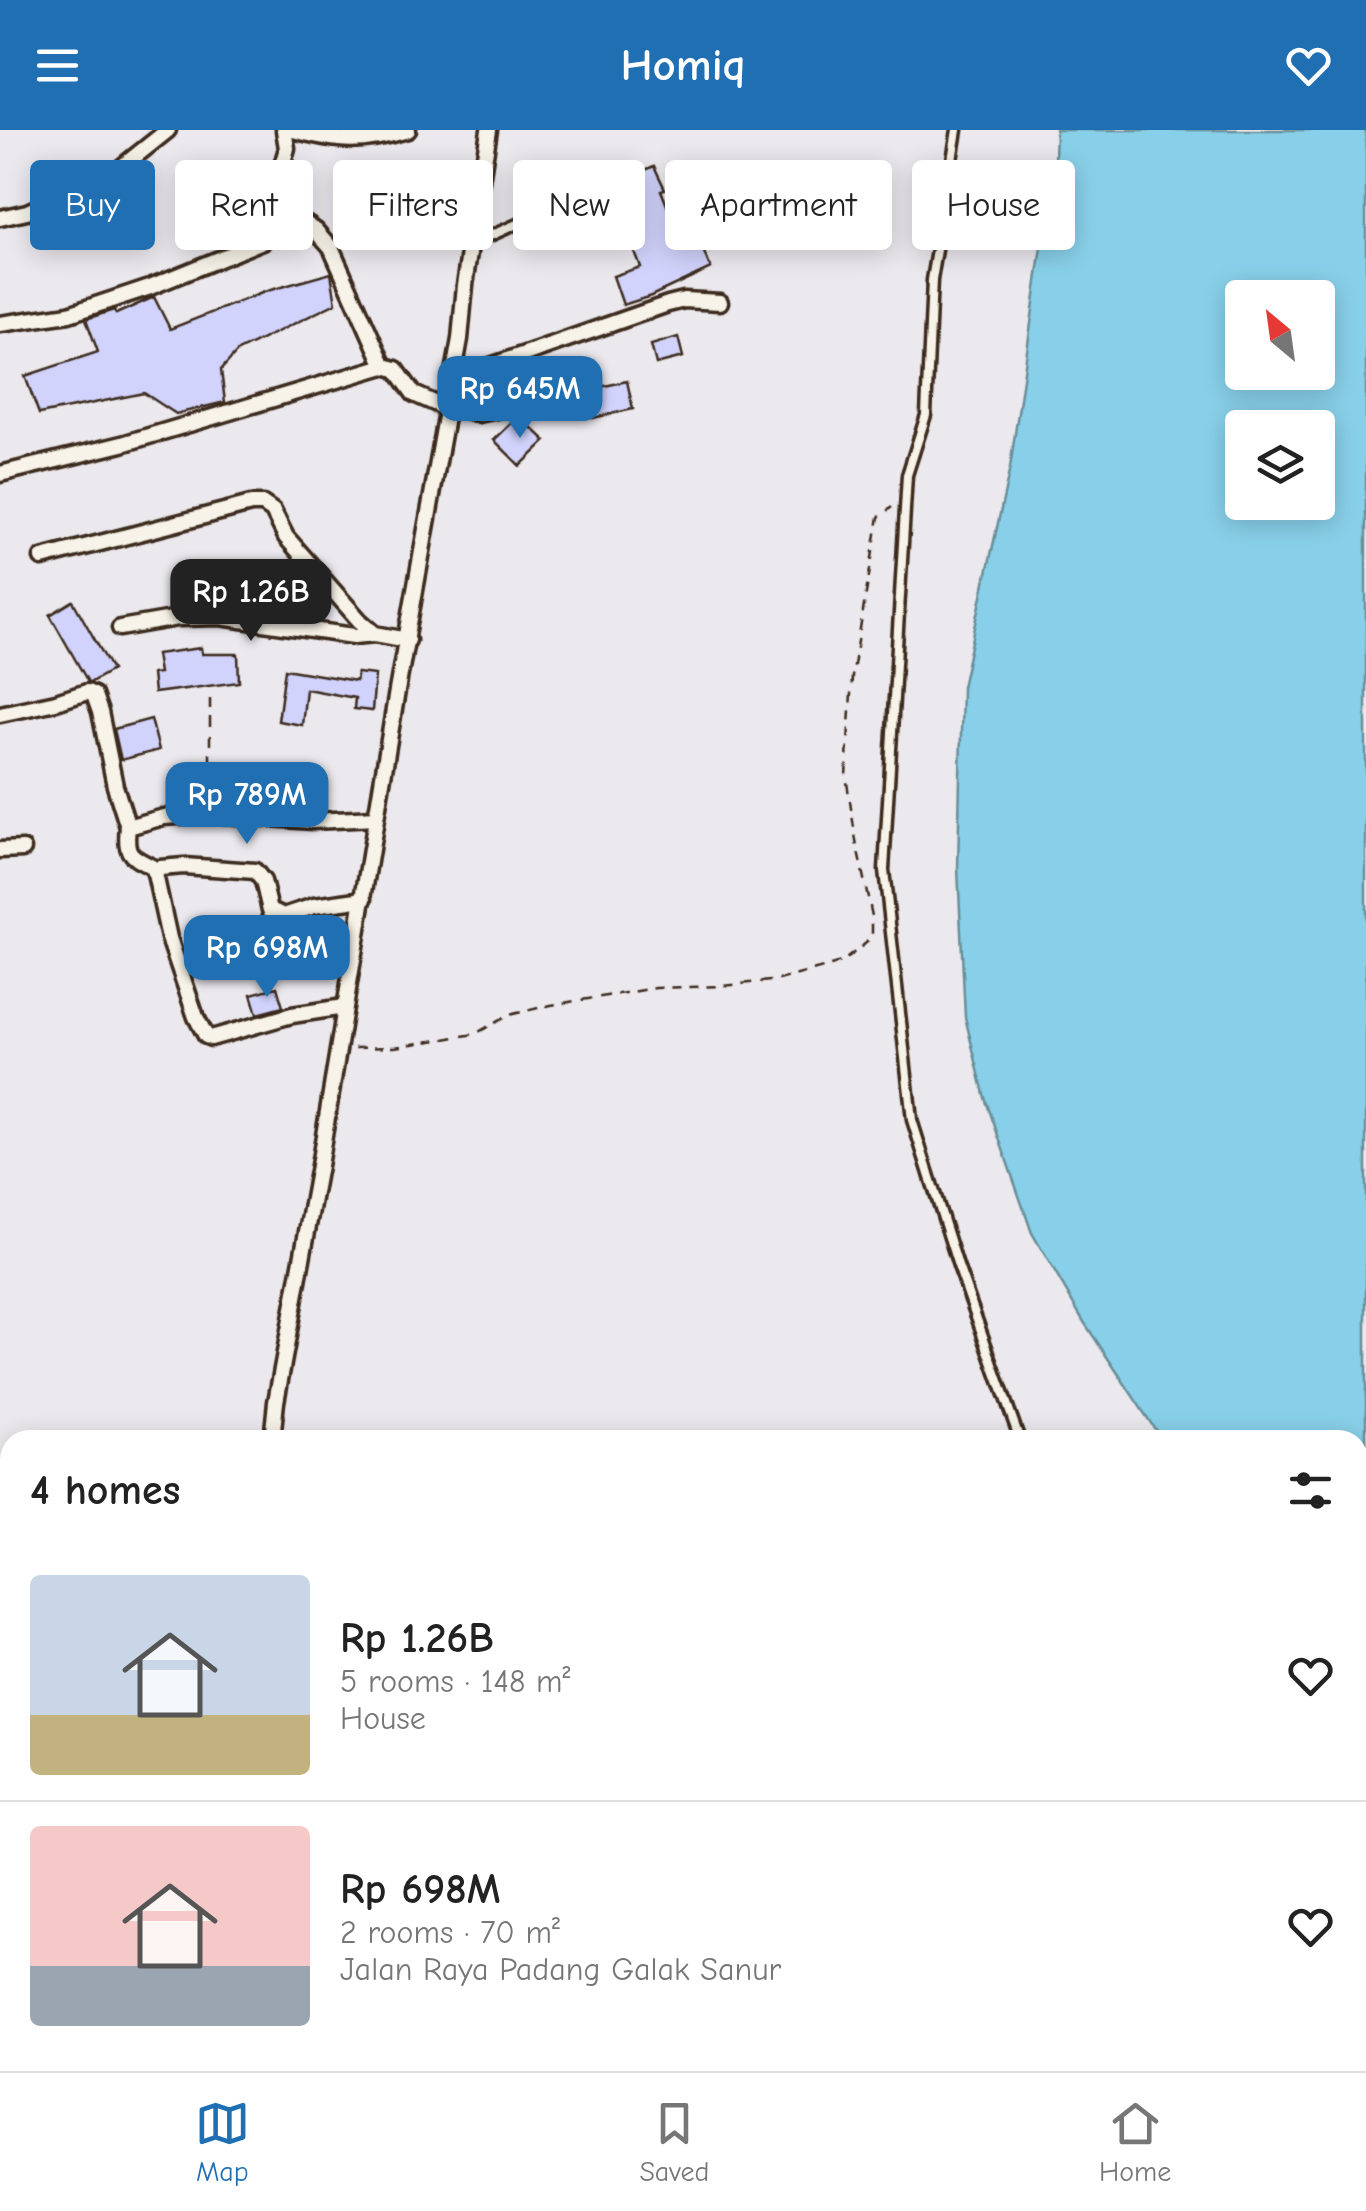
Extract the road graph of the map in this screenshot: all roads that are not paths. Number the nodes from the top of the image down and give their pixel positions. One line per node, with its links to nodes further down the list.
1 (168, 130): 10 (street)
2 (284, 130): 8 (street)
3 (293, 130): 7 (street)
4 (408, 130): 7 (street)
5 (489, 130): 9 (street)
6 (957, 130): 34 (lane)
7 (353, 136)
8 (284, 160)
9 (485, 160)
10 (0, 218)
11 (313, 228): 16 (street)
12 (241, 250): 15 (street)
13 (471, 250): 17 (street)
14 (720, 302): 17 (street)
15 (0, 324)
16 (384, 366): 19 (street); 20 (street)
17 (452, 379): 19 (street)
18 (544, 398): 19 (lane)
19 (448, 409): 24 (street)
20 (0, 474)
21 (42, 558): 23 (street)
22 (120, 628): 23 (street)
23 (376, 634): 24 (street)
24 (408, 640): 26 (street)
25 (0, 714): 27 (street)
26 (376, 818): 27 (street); 31 (street)
27 (128, 827): 30 (street)
28 (23, 849): 29 (street)
29 (0, 850)
30 (157, 870): 31 (street); 32 (street)
31 (364, 899): 32 (street)
32 (344, 1008): 33 (street)
33 (273, 1430)
34 (1016, 1430)

